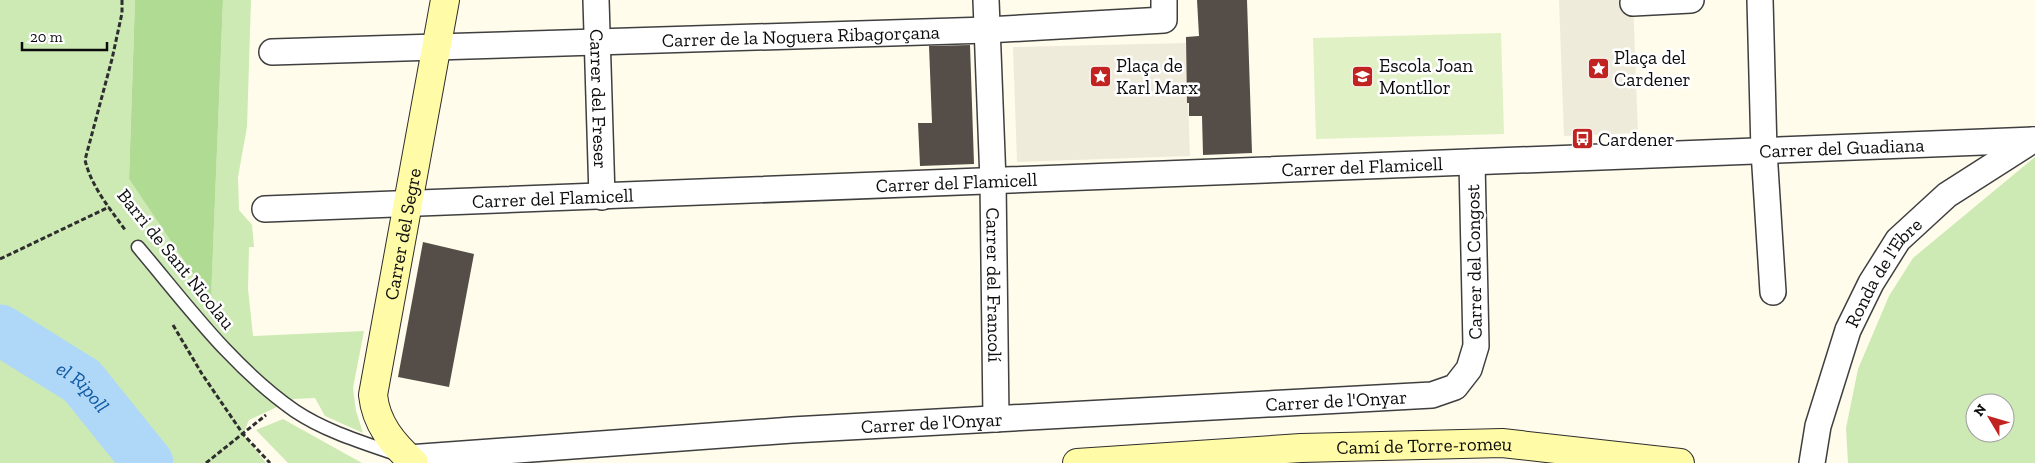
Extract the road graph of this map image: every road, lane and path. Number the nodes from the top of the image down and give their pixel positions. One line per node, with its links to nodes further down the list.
1 (122, 0): 20 (path, Barri de Sant Nicolau)
2 (445, 0): 11 (street, Carrer del Segre)
3 (596, 0): 10 (street, Carrer del Freser)
4 (986, 0): 9 (street, Carrer del Francolí)
5 (1692, 0): 7 (street)
6 (1760, 0): 14 (street)
7 (1633, 3)
8 (1164, 10): 9 (street, Carrer de la Noguera Ribagorçana)
9 (987, 30): 10 (street, Carrer de la Noguera Ribagorçana); 17 (street, Carrer del Francolí)
10 (598, 41): 11 (street, Carrer de la Noguera Ribagorçana); 18 (street, Carrer del Freser)
11 (437, 46): 12 (street, Carrer de la Noguera Ribagorçana); 19 (street, Carrer del Segre)
12 (272, 52)
13 (2034, 139): 14 (street, Carrer del Guadiana); 36 (street, Ronda de l'Ebre)
14 (1764, 151): 15 (street, Carrer del Guadiana); 24 (street)
15 (1649, 155): 16 (street, Carrer del Flamicell)
16 (1472, 162): 17 (street, Carrer del Flamicell); 26 (street, Carrer del Congost)
17 (993, 181): 18 (street, Carrer del Flamicell); 28 (street, Carrer del Francolí)
18 (602, 197): 19 (street, Carrer del Flamicell)
19 (408, 203): 21 (street, Carrer del Flamicell); 31 (street, Carrer del Segre)
20 (108, 208): 22 (path, Barri de Sant Nicolau); 23 (path)
21 (265, 209)
22 (138, 247): 27 (lane, Barri de Sant Nicolau)
23 (0, 259)
24 (1773, 292)
25 (171, 322): 29 (path)
26 (1455, 387): 28 (street, Carrer de l'Onyar)
27 (283, 402): 29 (path); 31 (lane, Barri de Sant Nicolau)
28 (996, 419): 30 (street, Carrer de l'Onyar)
29 (243, 434): 32 (path); 33 (path)
30 (542, 455): 31 (street, Carrer de l'Onyar)
31 (411, 460)
32 (206, 463)
33 (270, 463)
34 (1077, 463): 35 (street, Camí de Torre-romeu)
35 (1680, 463)
36 (1812, 463)

